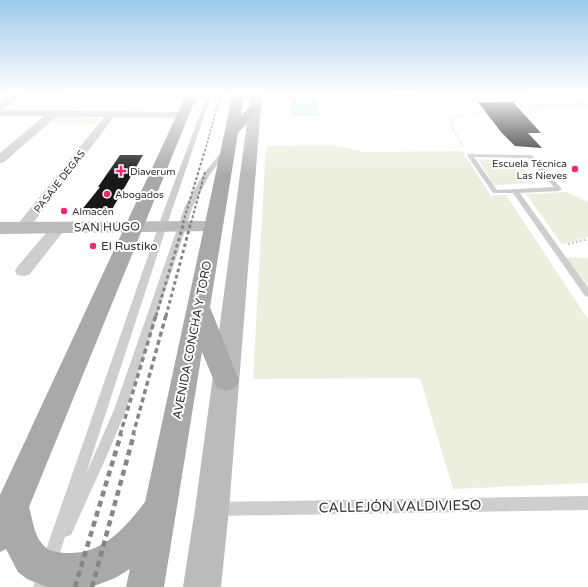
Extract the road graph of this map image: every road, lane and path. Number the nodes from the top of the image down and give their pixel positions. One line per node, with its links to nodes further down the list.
1 (45, 120): 11 (street)
2 (107, 120): 18 (street, PASAJE DEGAS)
3 (180, 120): 13 (main road)
4 (200, 120): 14 (lane)
5 (234, 120): 9 (main road, AVENIDA CONCHA Y TORO)
6 (243, 120): 9 (main road)
7 (254, 120): 25 (street)
8 (451, 120): 10 (path)
9 (230, 140): 15 (lane); 16 (main road, AVENIDA CONCHA Y TORO)
10 (470, 155): 12 (lane); 12 (lane)
11 (0, 159)
12 (515, 191): 21 (lane)
13 (134, 226): 14 (street, SAN HUGO); 19 (street, SAN HUGO); 29 (main road)
14 (162, 226): 15 (street, SAN HUGO); 30 (lane)
15 (181, 226): 16 (street, SAN HUGO); 30 (lane)
16 (214, 226): 24 (main road, AVENIDA CONCHA Y TORO)
17 (0, 228): 18 (street, SAN HUGO)
18 (22, 228): 19 (street, SAN HUGO)
19 (58, 228): 22 (street)
20 (588, 239): 21 (path)
21 (554, 247): 23 (lane)
22 (23, 271)
23 (588, 294)
24 (198, 306): 25 (main road); 27 (main road, AVENIDA CONCHA Y TORO)
25 (226, 381): 28 (street)
26 (588, 503): 28 (lane, CALLEJÓN VALDIVIESO)
27 (161, 507): 30 (main road); 31 (main road, AVENIDA CONCHA Y TORO)
28 (212, 509): 32 (street)
29 (6, 521): 30 (main road)
30 (44, 578)
31 (145, 587)
32 (202, 587)

